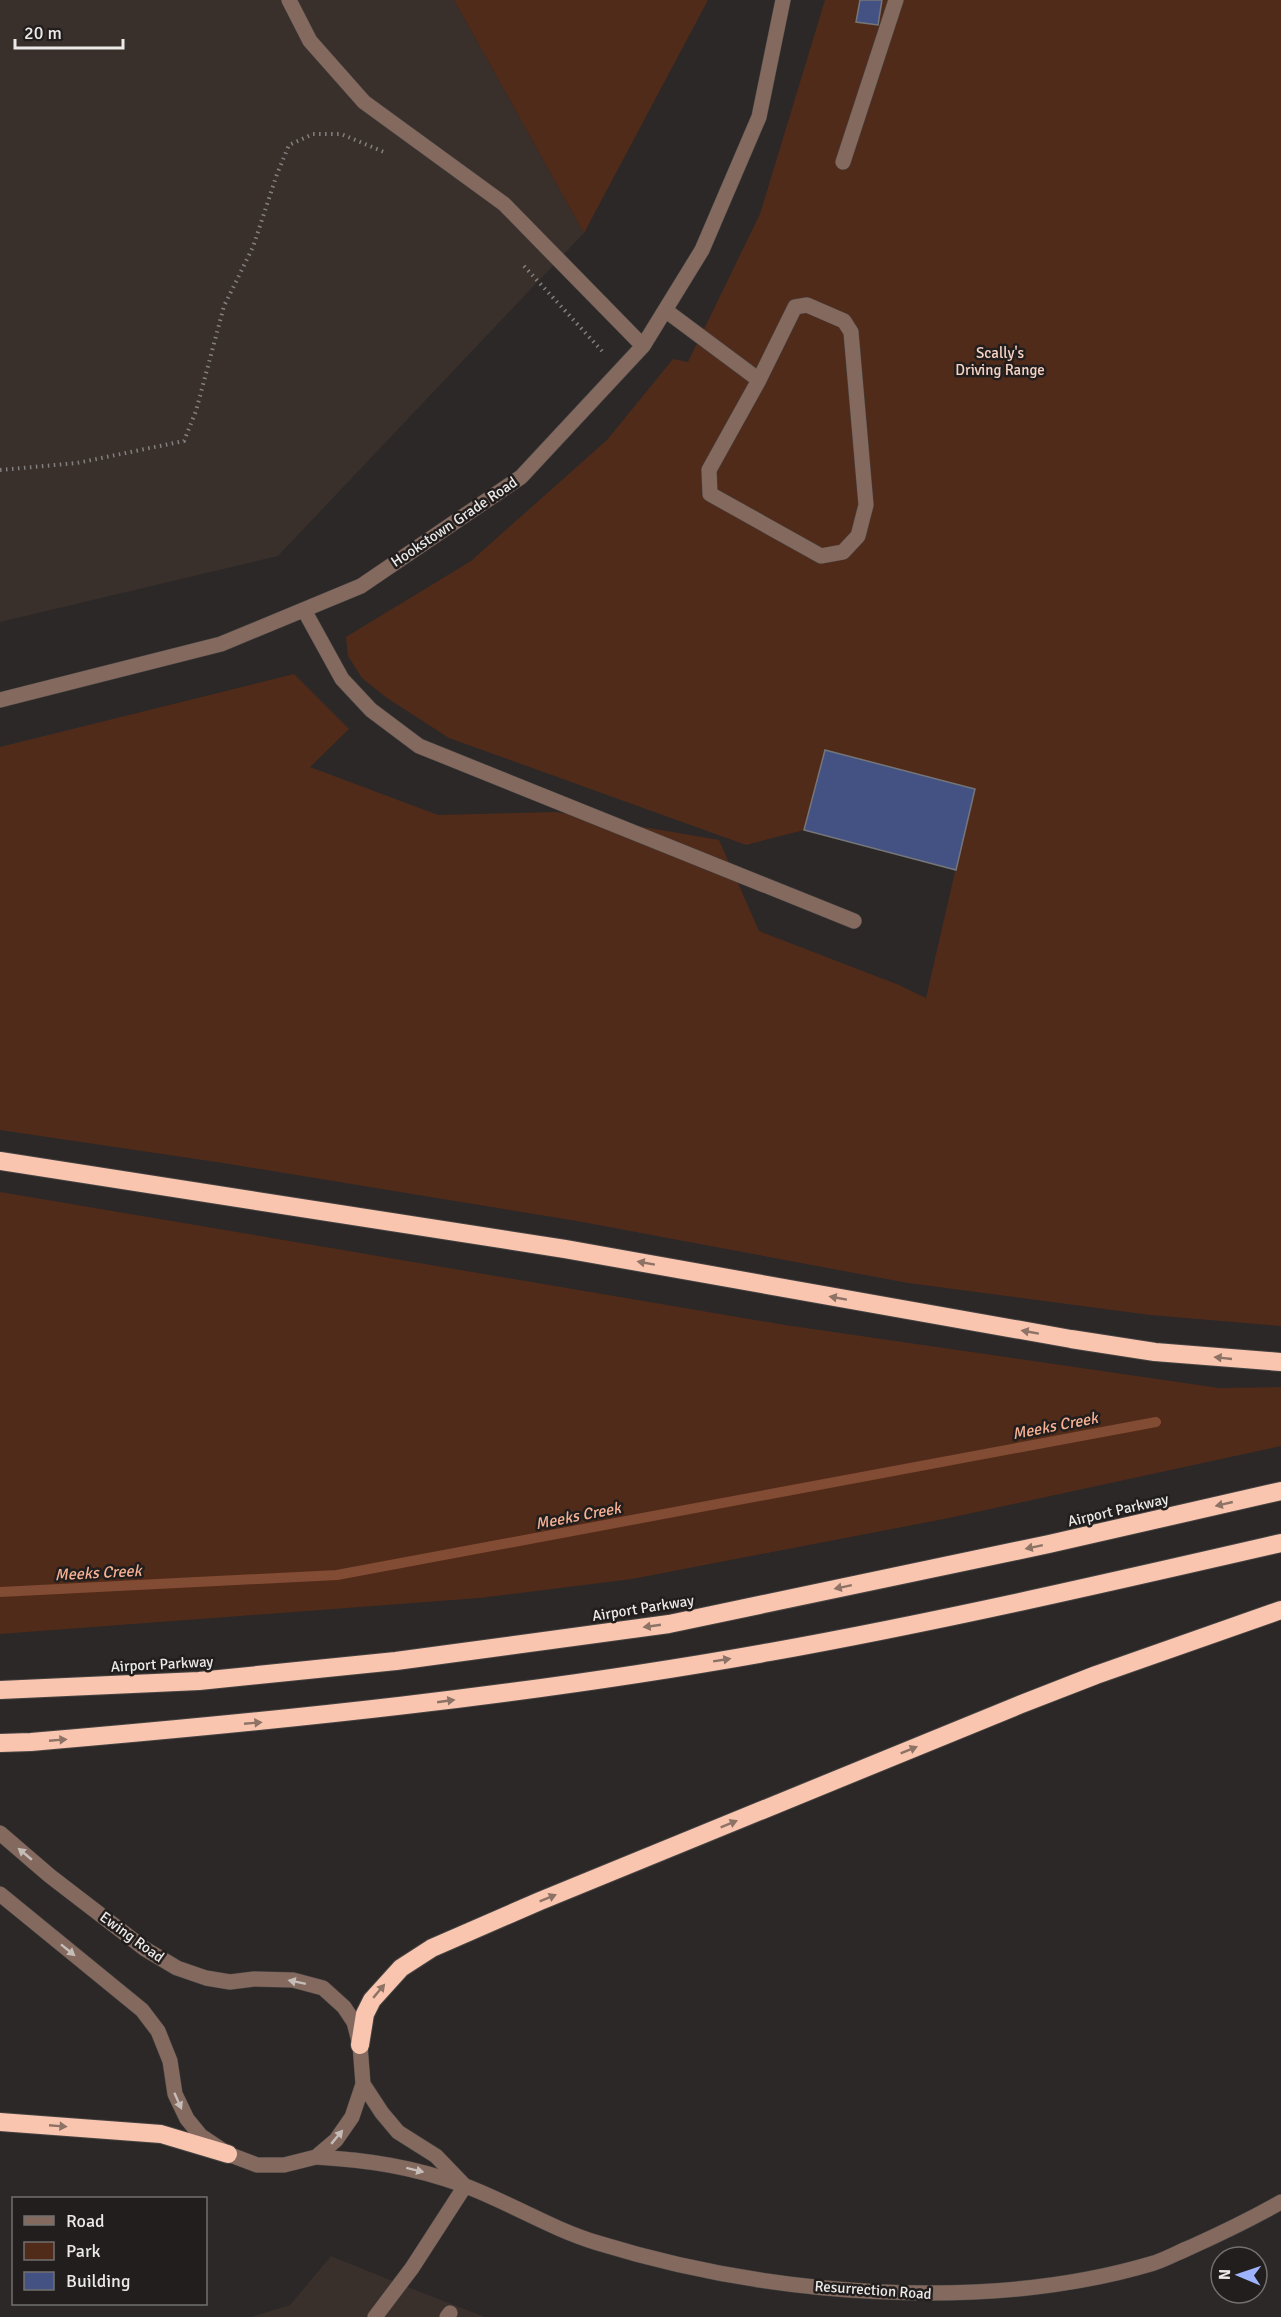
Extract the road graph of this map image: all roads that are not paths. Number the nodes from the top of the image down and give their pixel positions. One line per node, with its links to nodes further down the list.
1 (289, 0): 6 (street)
2 (783, 0): 5 (street, Hookstown Grade Road)
3 (896, 0): 4 (street)
4 (843, 162)
5 (665, 309): 6 (street, Hookstown Grade Road); 7 (street)
6 (643, 346): 8 (street, Hookstown Grade Road)
7 (759, 380): 7 (street)
8 (304, 610): 9 (street, Hookstown Grade Road); 10 (street)
9 (0, 700)
10 (854, 921)
11 (0, 1161): 12 (highway, one-way to 11)
12 (1281, 1362)
13 (1281, 1491): 16 (highway, Airport Parkway, one-way to 16)
14 (1281, 1543): 17 (highway, one-way to 14)
15 (1281, 1610): 20 (highway, one-way to 15)
16 (0, 1690)
17 (0, 1743)
18 (0, 1833): 20 (street, Ewing Road, one-way to 18)
19 (0, 1894): 23 (street, Ewing Road, one-way to 23)
20 (360, 2044): 21 (street, Ewing Road)
21 (363, 2084): 24 (street, Ewing Road, one-way to 21); 25 (street, Resurrection Road)
22 (0, 2121): 23 (highway, one-way to 23)
23 (228, 2154): 24 (street, Ewing Road)
24 (316, 2157): 25 (street, Resurrection Road, one-way to 25)
25 (465, 2186): 26 (street, Resurrection Road); 27 (street)
26 (1281, 2202)
27 (375, 2317)

